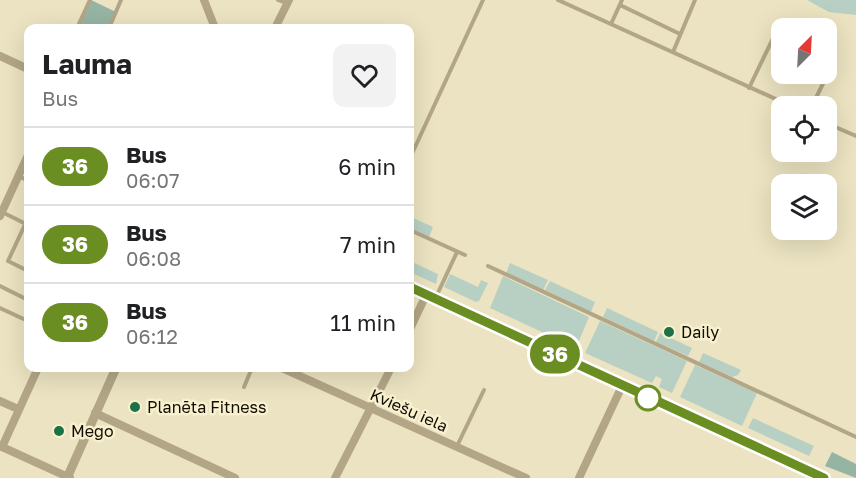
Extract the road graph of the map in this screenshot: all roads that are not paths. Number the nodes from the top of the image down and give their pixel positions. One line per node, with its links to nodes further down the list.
1 (90, 0): 10 (lane)
2 (121, 0): 11 (lane)
3 (204, 0): 12 (street)
4 (278, 0): 8 (lane)
5 (483, 0): 24 (lane)
6 (558, 0): 14 (lane)
7 (694, 0): 15 (lane)
8 (288, 2): 13 (street)
9 (621, 2): 14 (lane); 15 (lane)
10 (79, 24)
11 (111, 24)
12 (213, 24)
13 (277, 24)
14 (611, 24): 17 (lane)
15 (680, 34): 17 (lane)
16 (771, 42): 20 (lane)
17 (673, 52): 20 (lane)
18 (0, 56): 19 (street)
19 (24, 67)
20 (749, 88): 21 (lane)
21 (771, 97)
22 (837, 128): 23 (lane)
23 (856, 136)
24 (414, 149)
25 (24, 164): 26 (street)
26 (19, 176): 27 (lane); 28 (street)
27 (24, 179)
28 (1, 214): 29 (lane)
29 (24, 223)
30 (24, 228): 35 (lane)
31 (414, 232): 32 (lane)
32 (457, 252): 33 (lane); 38 (lane)
33 (465, 255)
34 (488, 266): 55 (lane)
35 (24, 269)
36 (0, 286): 39 (lane)
37 (414, 289): 38 (street)
38 (430, 297): 42 (street); 48 (street)
39 (24, 298)
40 (0, 308): 41 (lane)
41 (24, 319)
42 (414, 323)
43 (36, 372): 53 (street)
44 (114, 372): 54 (street)
45 (250, 372): 49 (lane)
46 (291, 372): 52 (street, Kviešu iela)
47 (389, 372): 52 (street)
48 (622, 386): 62 (street); 63 (street)
49 (244, 387)
50 (484, 390): 57 (lane)
51 (0, 401): 53 (street)
52 (371, 408): 57 (street, Kviešu iela); 60 (street)
53 (18, 410): 56 (street)
54 (95, 413): 58 (street); 59 (street)
55 (856, 437)
56 (1, 446): 58 (street)
57 (457, 447): 61 (street, Kviešu iela)
58 (68, 478)
59 (235, 478)
60 (335, 478)
61 (526, 478)
62 (579, 478)
63 (824, 478)

